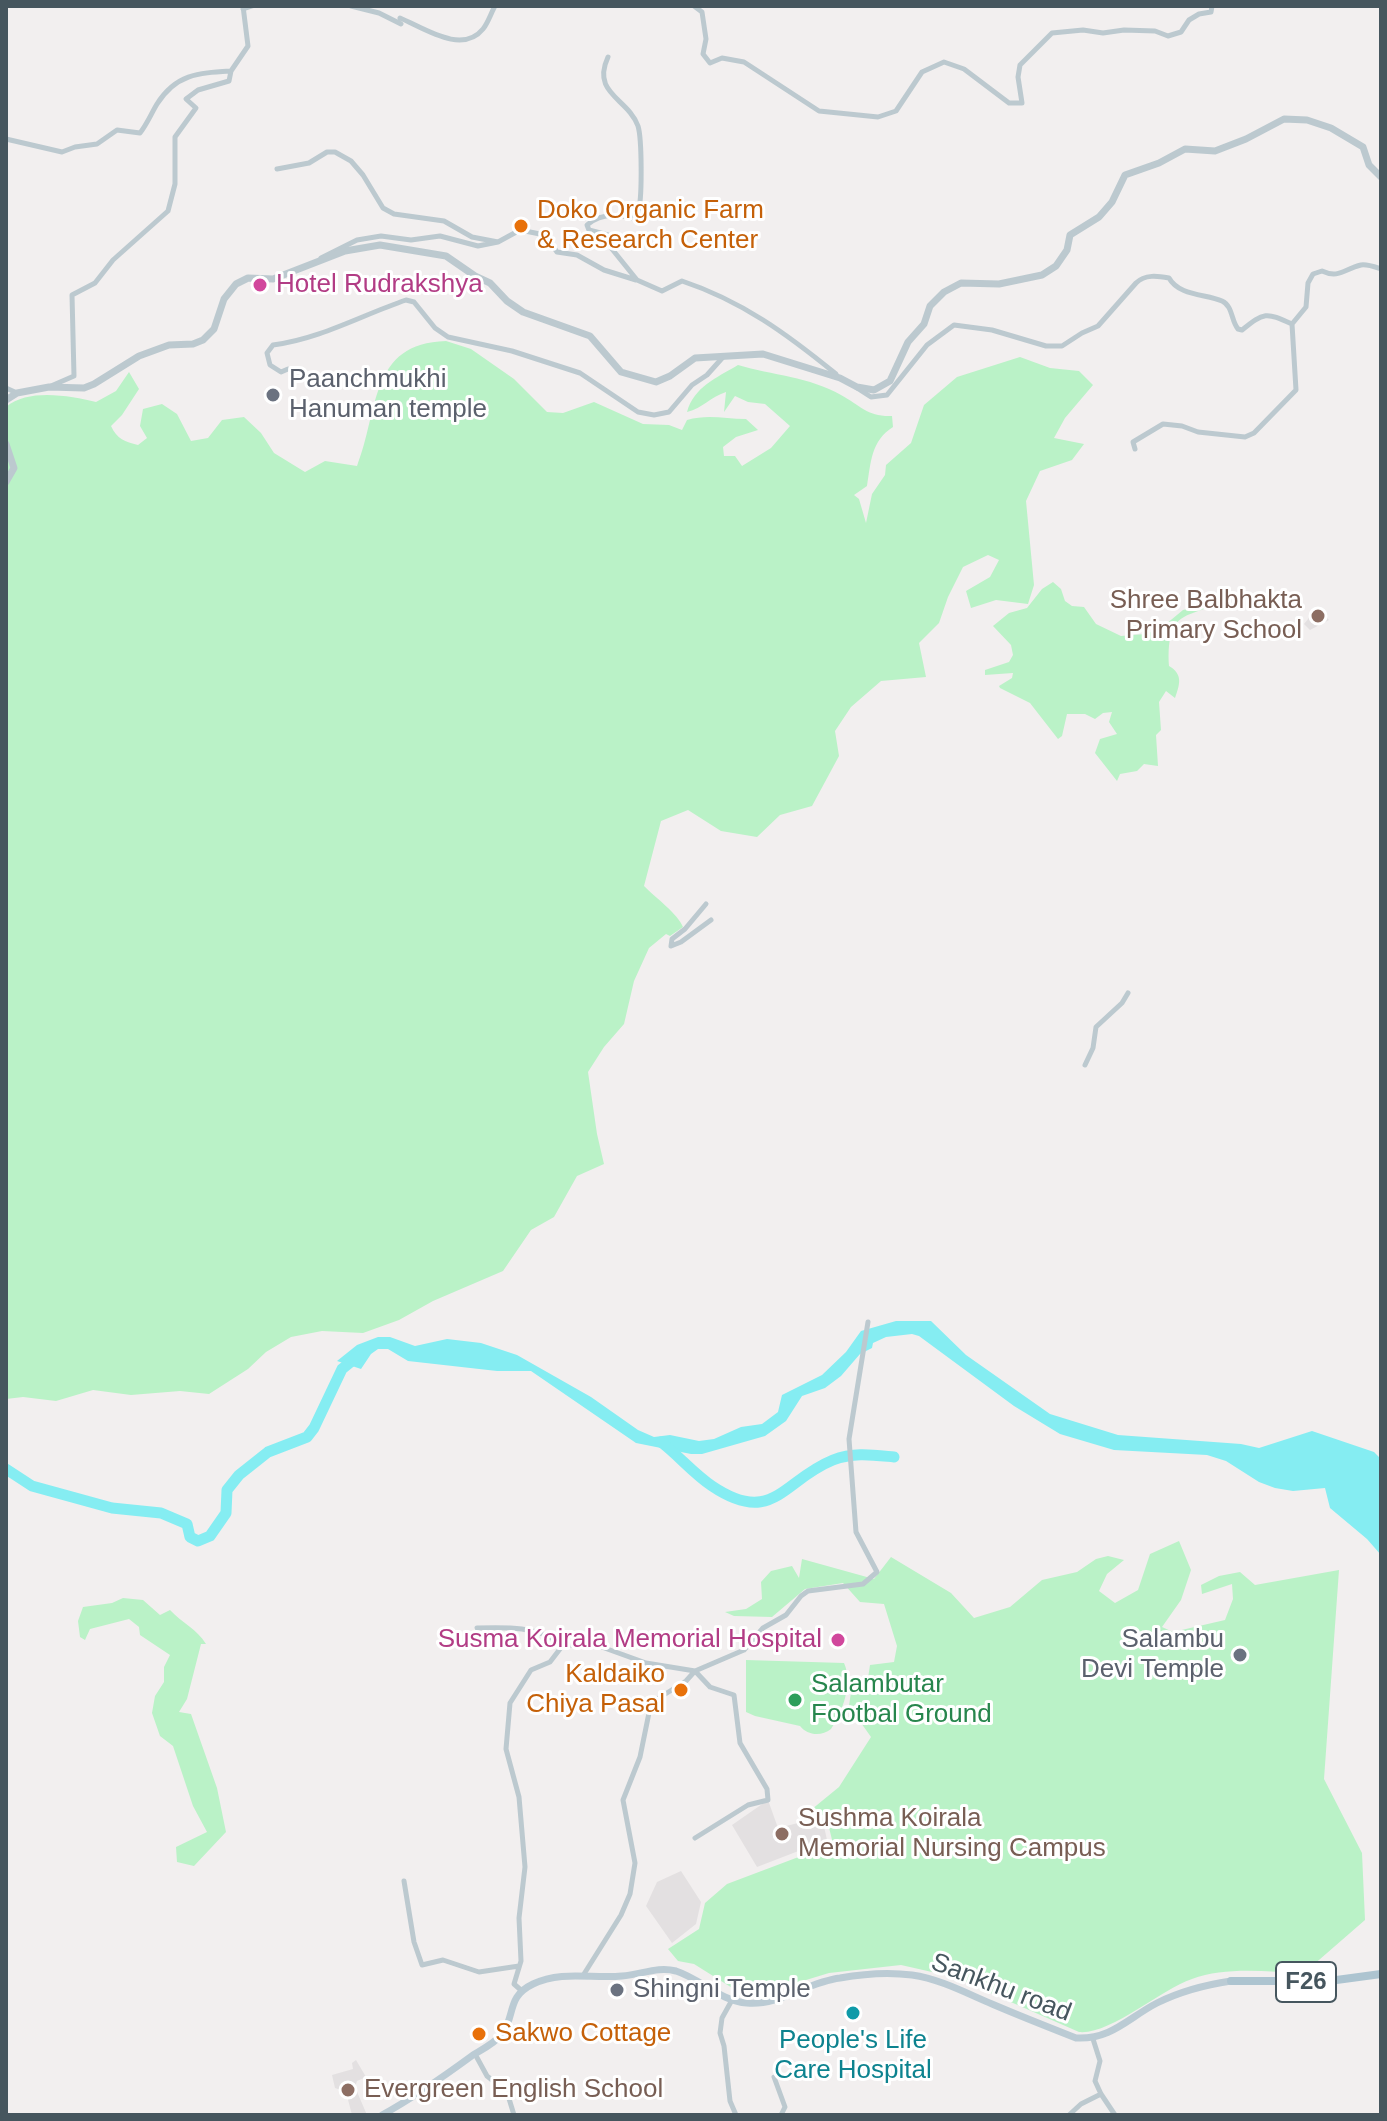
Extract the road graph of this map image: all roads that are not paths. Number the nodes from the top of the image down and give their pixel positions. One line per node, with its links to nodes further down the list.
1 (252, 6): 6 (street)
2 (351, 6): 3 (street)
3 (495, 6)
4 (694, 6): 5 (street)
5 (1212, 6)
6 (243, 7): 8 (street)
7 (608, 57): 15 (street)
8 (231, 71): 9 (street); 20 (street)
9 (6, 139)
10 (277, 169): 12 (street)
11 (1381, 177): 21 (street)
12 (498, 242): 13 (street); 15 (street)
13 (310, 265): 17 (street); 20 (street)
14 (1381, 269): 16 (street)
15 (637, 280): 19 (street)
16 (1292, 324): 21 (street); 26 (street)
17 (724, 355): 18 (street); 19 (street)
18 (288, 369)
19 (840, 378): 21 (street)
20 (49, 387): 23 (street)
21 (857, 387)
22 (6, 388): 23 (street)
23 (17, 393): 24 (street)
24 (6, 400)
25 (6, 444): 27 (street)
26 (1135, 449)
27 (6, 482)
28 (706, 904): 29 (street)
29 (711, 920)
30 (1128, 993): 31 (street)
31 (1085, 1065)
32 (868, 1322): 35 (street)
33 (477, 1628): 34 (street)
34 (563, 1645): 35 (street); 38 (street)
35 (695, 1671): 36 (street); 39 (street)
36 (695, 1838)
37 (404, 1881): 38 (street)
38 (519, 1966): 42 (street)
39 (584, 1974): 42 (main road, Sankhu road); 43 (main road, Sankhu road)
40 (1381, 1974): 41 (main road, F26)
41 (1231, 1981): 44 (main road, Sankhu road / F26)
42 (522, 1991): 45 (main road)
43 (732, 2000): 44 (main road, Sankhu road); 50 (street)
44 (1093, 2039): 47 (street)
45 (475, 2054): 48 (main road); 49 (street)
46 (774, 2077): 51 (street)
47 (1101, 2094): 52 (street); 53 (street)
48 (382, 2115)
49 (514, 2115)
50 (736, 2115)
51 (781, 2115)
52 (1069, 2115)
53 (1115, 2115)

